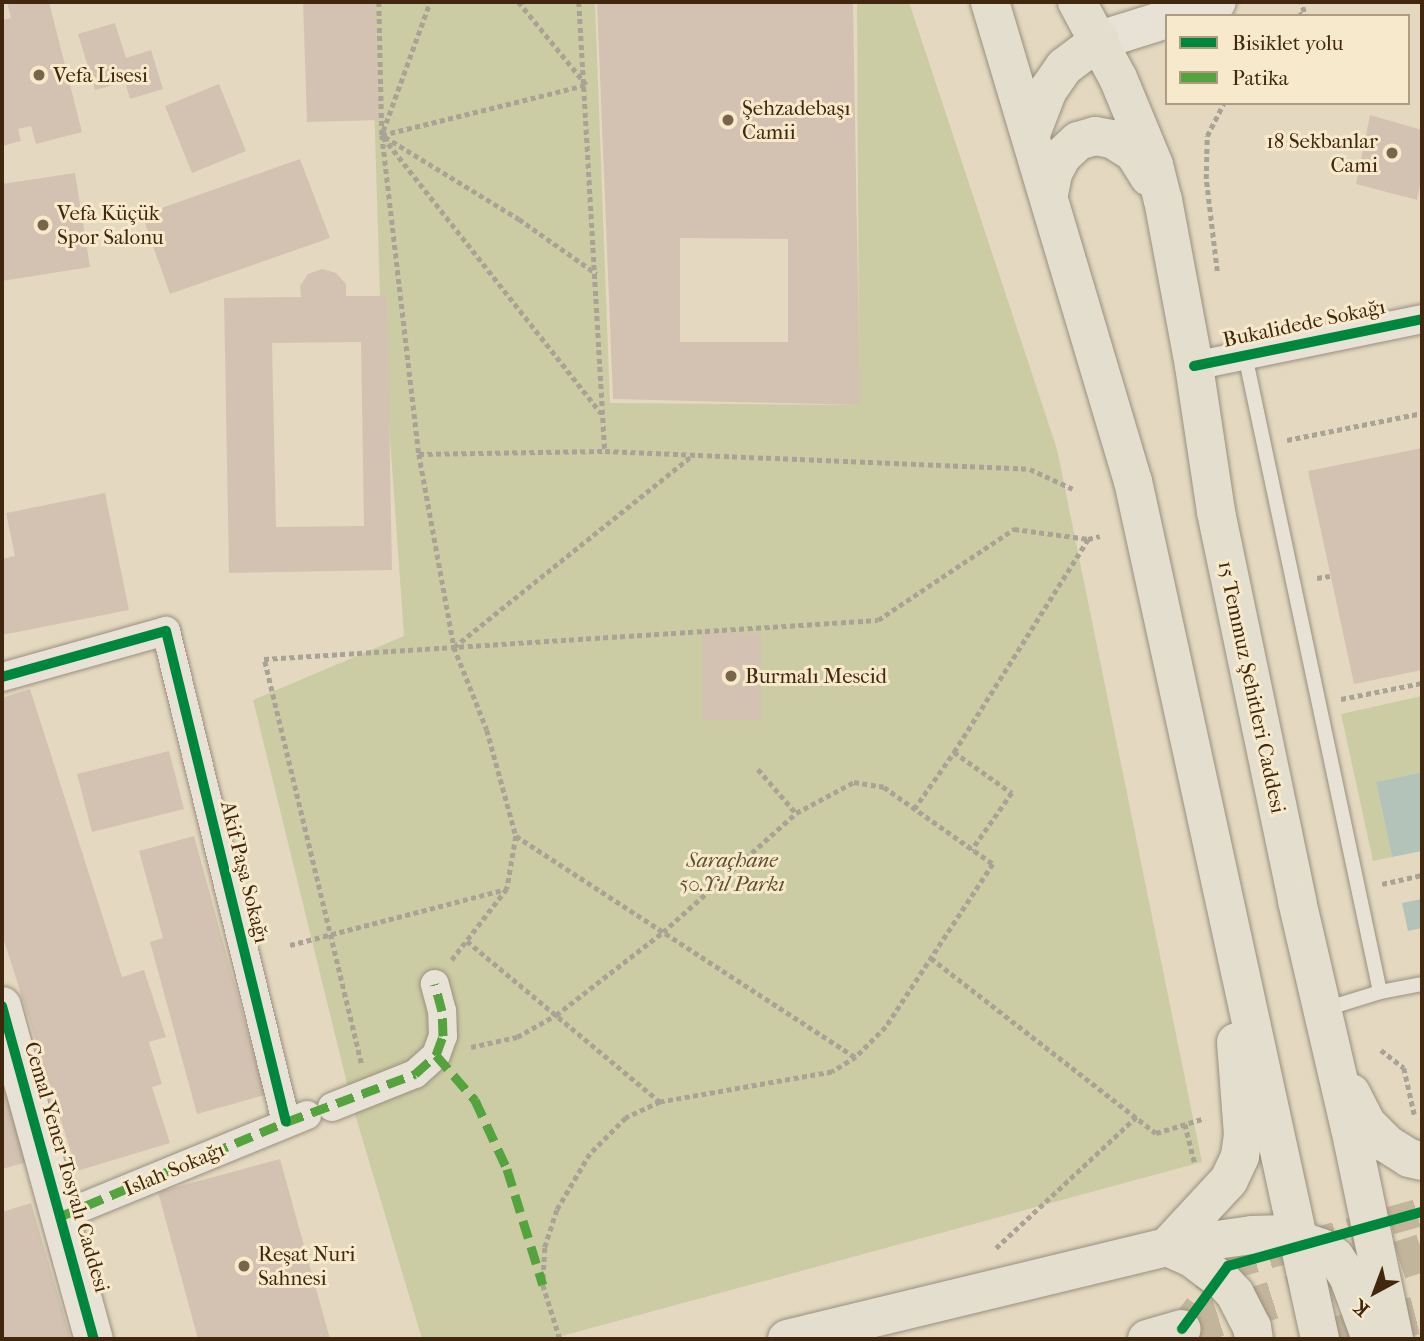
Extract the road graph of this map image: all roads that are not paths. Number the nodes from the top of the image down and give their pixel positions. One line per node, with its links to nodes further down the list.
1 (990, 2): 7 (main road)
2 (1077, 2): 6 (main road, 15 Temmuz Şehitleri Caddesi)
3 (1217, 2): 4 (street)
4 (1183, 14)
5 (1165, 20): 6 (street)
6 (1100, 40): 7 (main road); 9 (main road, 15 Temmuz Şehitleri Caddesi)
7 (1031, 134): 8 (main road)
8 (1049, 194): 9 (main road); 14 (main road)
9 (1163, 200): 12 (main road, 15 Temmuz Şehitleri Caddesi)
10 (1422, 319): 11 (street, Bukalidede Sokağı)
11 (1245, 355): 12 (street, Bukalidede Sokağı); 17 (lane)
12 (1194, 366): 19 (main road, 15 Temmuz Şehitleri Caddesi)
13 (2, 677): 21 (street, Akif Paşa Sokağı)
14 (1242, 981): 24 (main road); 25 (main road)
15 (435, 984): 21 (street, Islah Sokağı)
16 (1422, 984): 17 (lane)
17 (1380, 992): 19 (lane)
18 (2, 1006): 23 (street, Cemal Yener Tosyalı Caddesi)
19 (1322, 1010): 20 (main road, 15 Temmuz Şehitleri Caddesi)
20 (1334, 1061): 22 (main road); 31 (main road, 15 Temmuz Şehitleri Caddesi)
21 (308, 1115): 23 (street, Islah Sokağı)
22 (1420, 1143)
23 (61, 1216): 26 (street, Cemal Yener Tosyalı Caddesi)
24 (1298, 1239): 25 (main road); 29 (main road); 30 (main road)
25 (1167, 1247): 27 (main road); 28 (main road)
26 (94, 1339)
27 (787, 1339)
28 (1254, 1339)
29 (1320, 1339)
30 (1371, 1339)
31 (1394, 1339)

